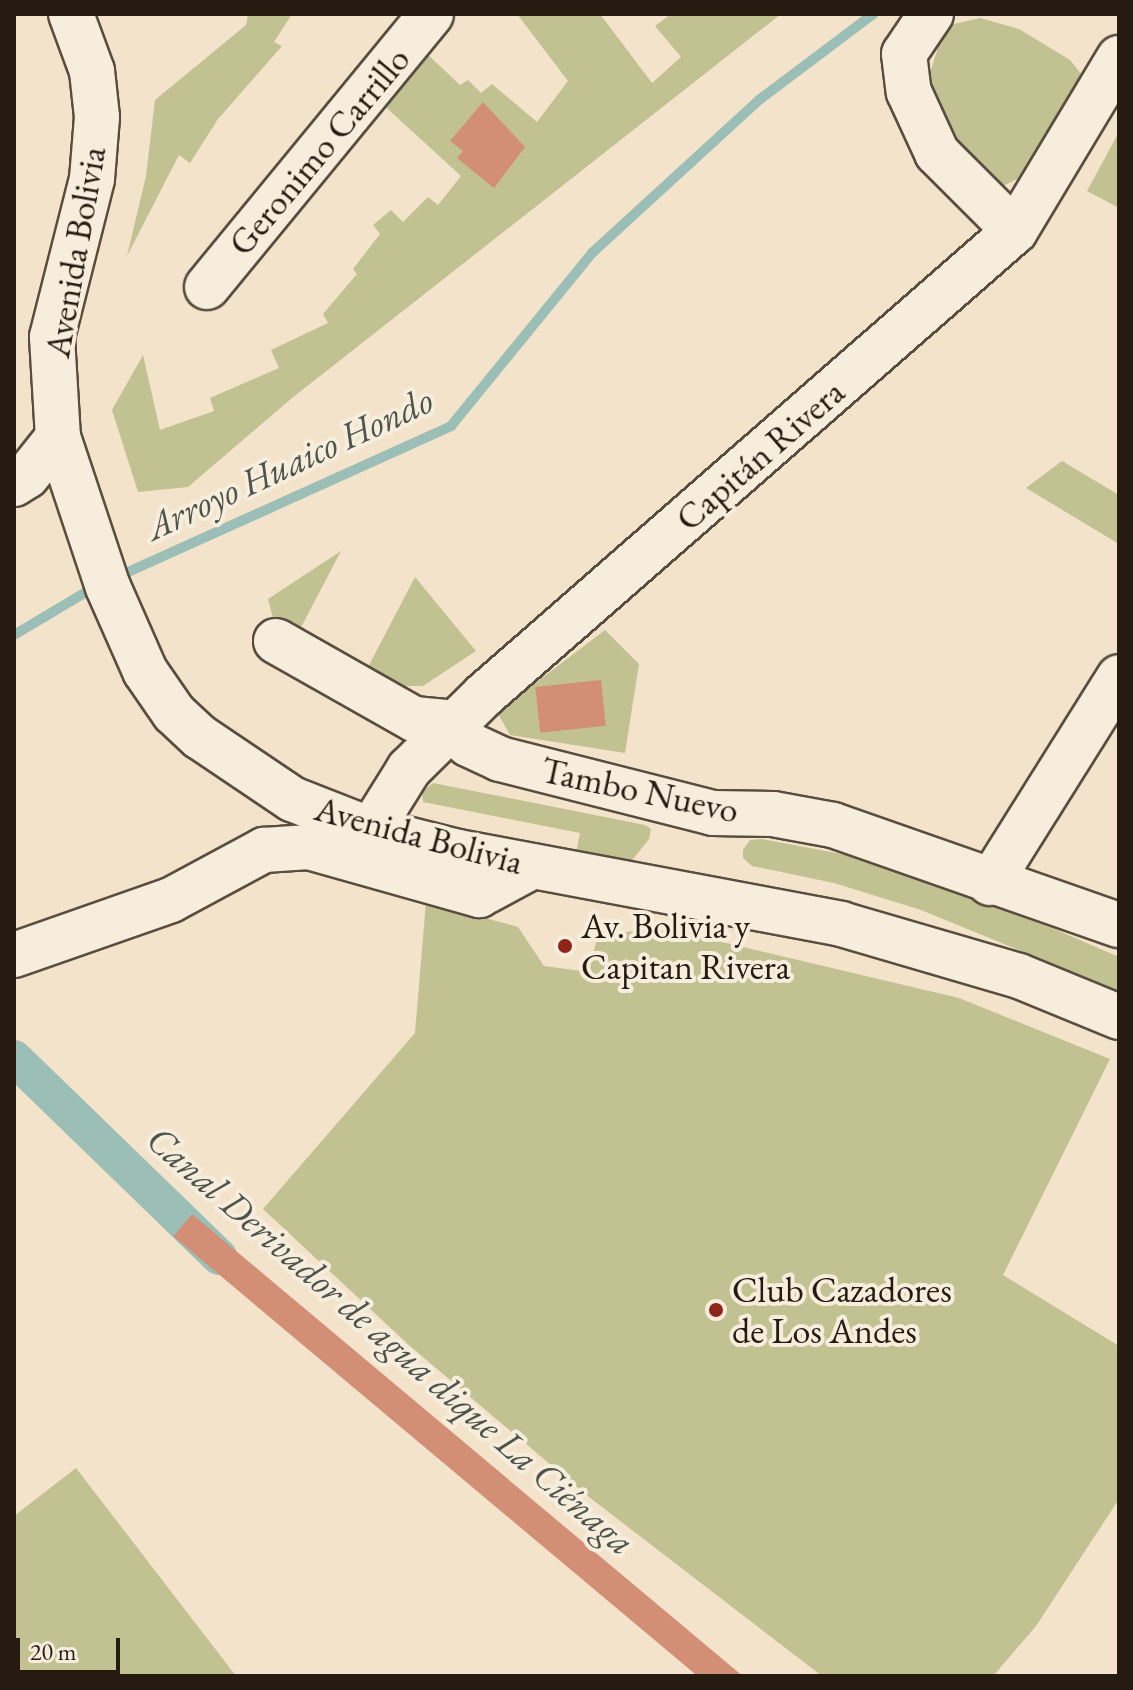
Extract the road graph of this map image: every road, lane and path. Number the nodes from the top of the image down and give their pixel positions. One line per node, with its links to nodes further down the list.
1 (71, 14): 7 (street, Avenida Bolivia)
2 (431, 14): 6 (street, Geronimo Carrillo)
3 (931, 14): 5 (street)
4 (1119, 58): 5 (street, Capitán Rivera)
5 (1015, 231): 11 (street, Capitán Rivera)
6 (207, 287)
7 (58, 437): 8 (street); 12 (street, Avenida Bolivia)
8 (14, 484)
9 (276, 641): 11 (street)
10 (1119, 677): 14 (street)
11 (456, 723): 12 (street, Capitán Rivera); 14 (street, Tambo Nuevo)
12 (371, 830): 13 (street, Avenida Bolivia)
13 (533, 866): 16 (street); 17 (street, Avenida Bolivia)
14 (990, 883): 15 (street, Tambo Nuevo)
15 (1119, 925)
16 (14, 955)
17 (1119, 1017)

